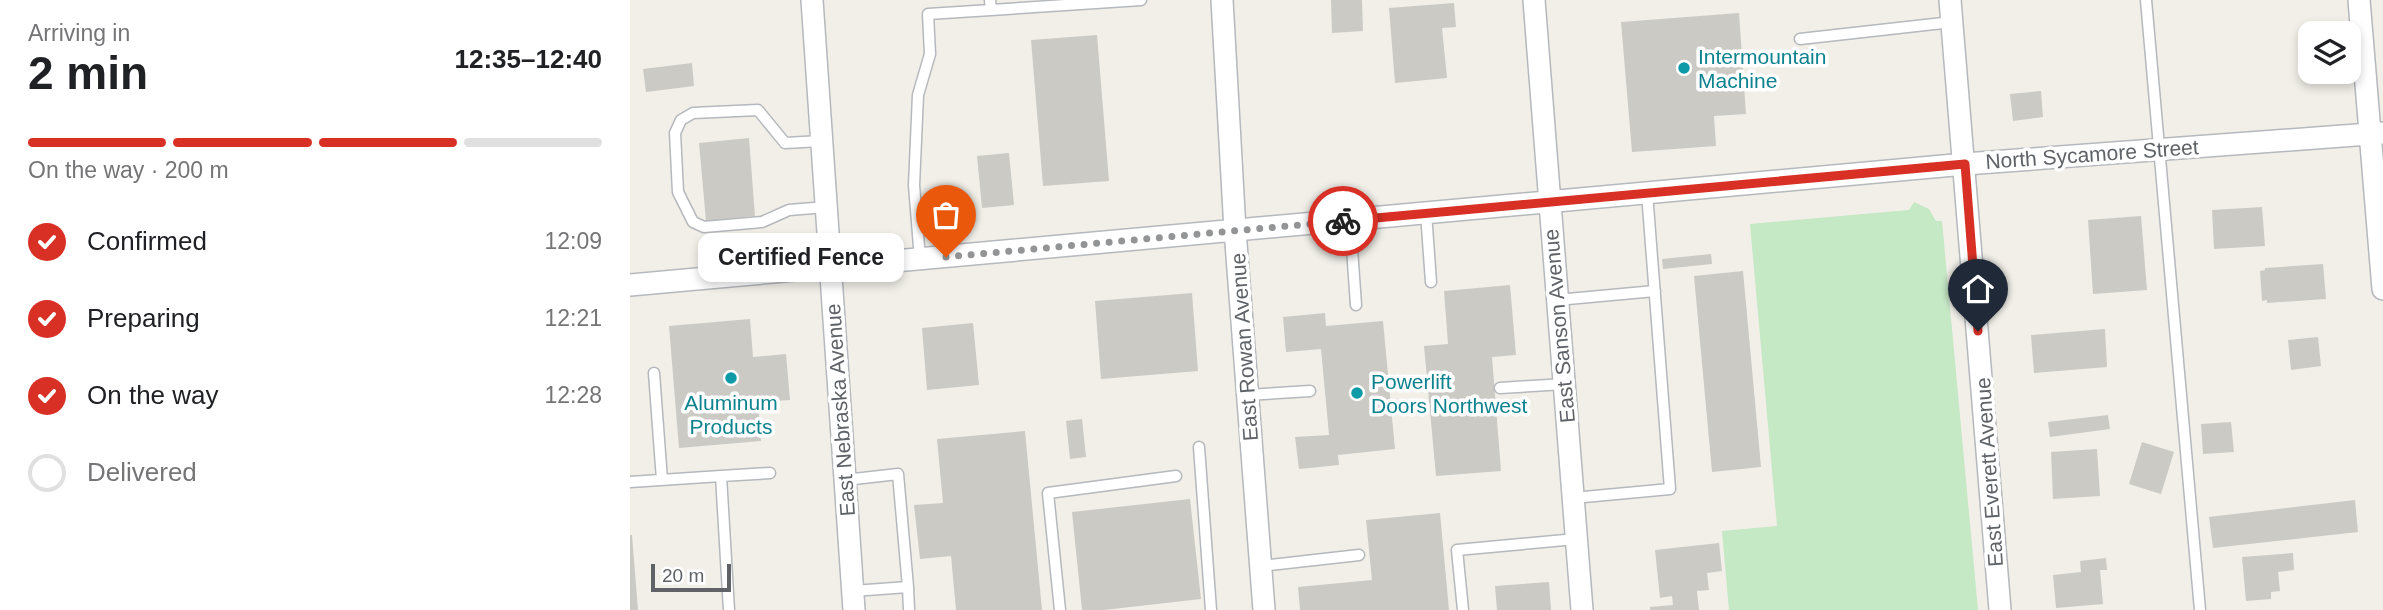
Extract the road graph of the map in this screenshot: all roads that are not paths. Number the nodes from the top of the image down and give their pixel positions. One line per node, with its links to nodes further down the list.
1 (811, 0): 12 (street, East Nebraska Avenue)
2 (1141, 0): 8 (lane)
3 (1222, 0): 20 (street, East Rowan Avenue)
4 (1534, 0): 16 (street, East Sanson Avenue)
5 (1950, 0): 9 (street, East Everett Avenue)
6 (2147, 0): 13 (lane)
7 (2359, 0): 11 (street)
8 (991, 5): 21 (lane)
9 (1952, 22): 10 (lane); 14 (street, East Everett Avenue)
10 (1800, 39)
11 (2377, 133): 13 (street, North Sycamore Street); 25 (street)
12 (821, 141): 17 (street, East Nebraska Avenue); 17 (lane)
13 (2160, 149): 14 (street, North Sycamore Street); 55 (lane)
14 (1965, 164): 15 (street, North Sycamore Street); 54 (street, East Everett Avenue)
15 (1647, 193): 16 (street, North Sycamore Street); 26 (lane)
16 (1549, 202): 18 (street, North Sycamore Street); 27 (street, East Sanson Avenue)
17 (826, 207): 22 (street, East Nebraska Avenue)
18 (1426, 213): 19 (street, North Sycamore Street); 23 (lane)
19 (1350, 220): 20 (street, North Sycamore Street); 28 (lane)
20 (1235, 230): 21 (street, North Sycamore Street); 33 (street, East Rowan Avenue)
21 (920, 259): 22 (street, North Sycamore Street)
22 (830, 268): 24 (street, North Sycamore Street); 39 (street, East Nebraska Avenue)
23 (1431, 282)
24 (630, 285)
25 (2383, 289)
26 (1654, 291): 27 (lane); 41 (lane)
27 (1557, 300): 30 (street, East Sanson Avenue)
28 (1356, 305)
29 (654, 373): 38 (lane)
30 (1564, 384): 31 (lane); 41 (street, East Sanson Avenue)
31 (1500, 388)
32 (1310, 391): 33 (lane)
33 (1247, 395): 44 (street, East Rowan Avenue)
34 (1199, 447): 50 (lane)
35 (770, 473): 36 (lane)
36 (721, 476): 38 (lane); 47 (lane)
37 (1176, 476): 49 (lane)
38 (662, 480): 40 (lane)
39 (845, 480): 45 (lane); 46 (street, East Nebraska Avenue)
40 (630, 482)
41 (1573, 498): 42 (street, East Sanson Avenue)
42 (1576, 539): 52 (lane); 53 (street, East Sanson Avenue)
43 (1359, 555): 44 (lane)
44 (1261, 566): 51 (street, East Rowan Avenue)
45 (908, 587): 46 (lane); 48 (lane)
46 (853, 601)
47 (729, 610)
48 (909, 610)
49 (1060, 610)
50 (1210, 610)
51 (1264, 610)
52 (1463, 610)
53 (1582, 610)
54 (2000, 610)
55 (2200, 610)

